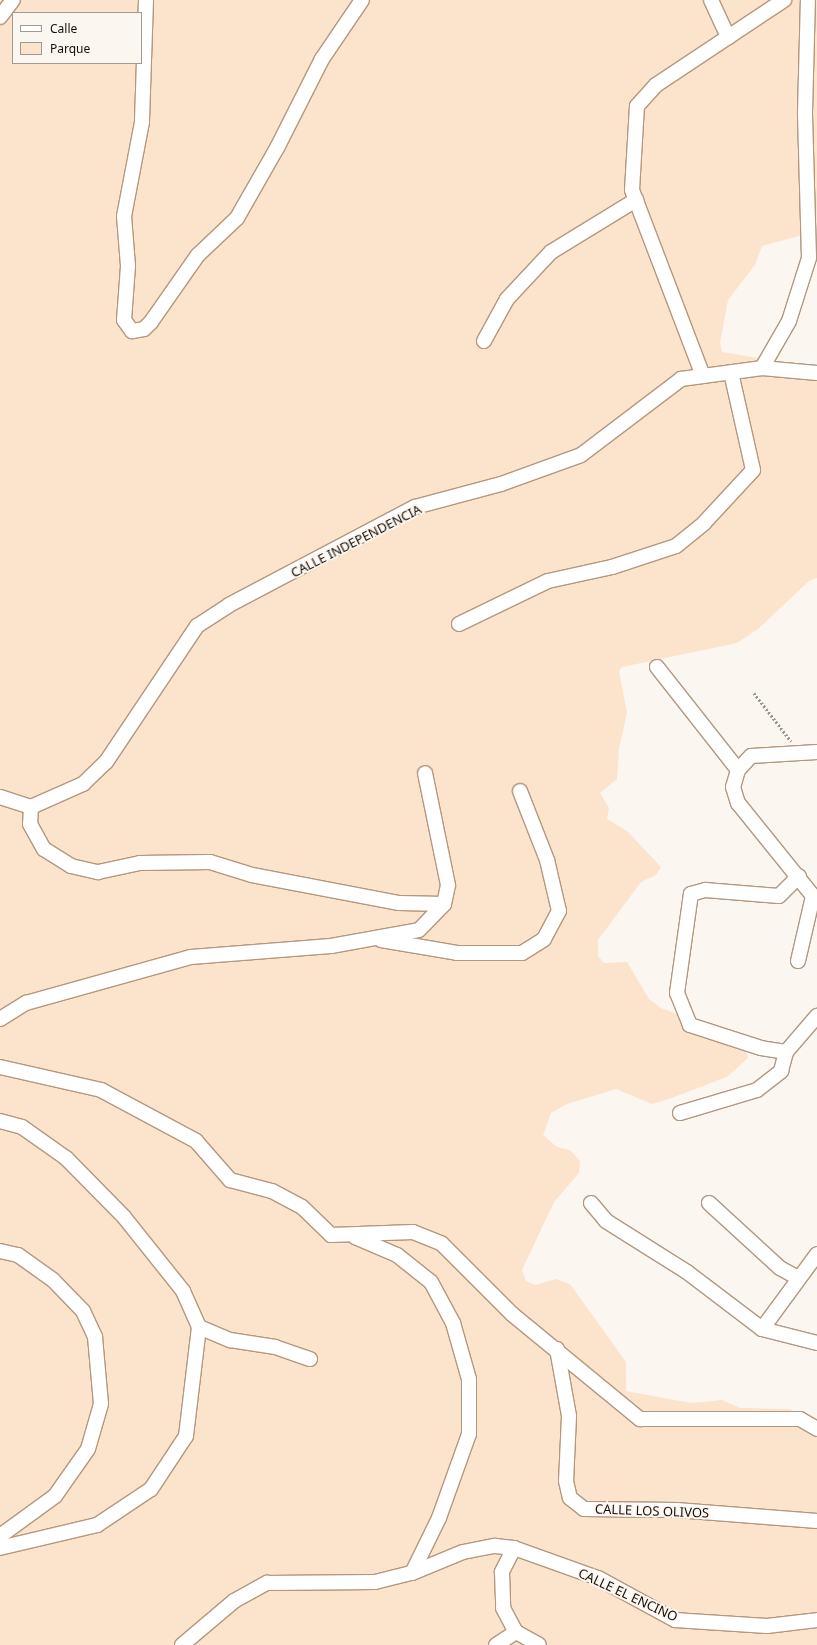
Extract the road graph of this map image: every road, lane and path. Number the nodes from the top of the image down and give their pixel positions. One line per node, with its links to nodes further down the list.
1 (13, 0): 7 (street)
2 (146, 0): 3 (street)
3 (362, 0)
4 (711, 0): 8 (street)
5 (784, 0): 8 (street)
6 (808, 0): 11 (street)
7 (0, 17)
8 (728, 37): 9 (street)
9 (636, 200): 10 (street); 14 (street)
10 (484, 340)
11 (762, 368): 12 (street, CALLE INDEPENDENCIA); 13 (street, CALLE INDEPENDENCIA)
12 (731, 372): 14 (street, CALLE INDEPENDENCIA); 15 (street)
13 (817, 373)
14 (703, 376): 24 (street, CALLE INDEPENDENCIA)
15 (459, 624)
16 (657, 667): 20 (street)
17 (754, 693): 19 (path)
18 (817, 752): 19 (street)
19 (801, 754): 20 (street)
20 (738, 770): 25 (street)
21 (426, 773): 27 (street)
22 (520, 791): 28 (street)
23 (0, 797): 24 (street)
24 (32, 807): 27 (street)
25 (798, 876): 26 (street); 32 (street)
26 (816, 900): 29 (street)
27 (444, 904): 28 (street)
28 (370, 938): 31 (street)
29 (798, 961)
30 (817, 1016): 32 (street)
31 (0, 1019)
32 (786, 1052): 34 (street)
33 (0, 1067): 38 (street)
34 (680, 1113)
35 (0, 1121): 42 (street)
36 (591, 1203): 43 (street)
37 (709, 1203): 41 (street)
38 (353, 1236): 45 (street); 52 (street)
39 (0, 1251): 49 (street)
40 (817, 1254): 41 (street)
41 (798, 1278): 43 (street)
42 (199, 1327): 46 (street); 50 (street)
43 (762, 1329): 44 (street)
44 (817, 1343)
45 (557, 1348): 47 (street); 48 (street, CALLE LOS OLIVOS)
46 (310, 1359)
47 (817, 1429)
48 (817, 1521)
49 (0, 1536)
50 (0, 1548)
51 (514, 1548): 52 (street, CALLE EL ENCINO); 53 (street, CALLE EL ENCINO); 54 (street)
52 (412, 1573): 55 (street)
53 (817, 1620)
54 (516, 1632): 56 (street); 57 (street)
55 (182, 1645)
56 (496, 1645)
57 (539, 1645)

